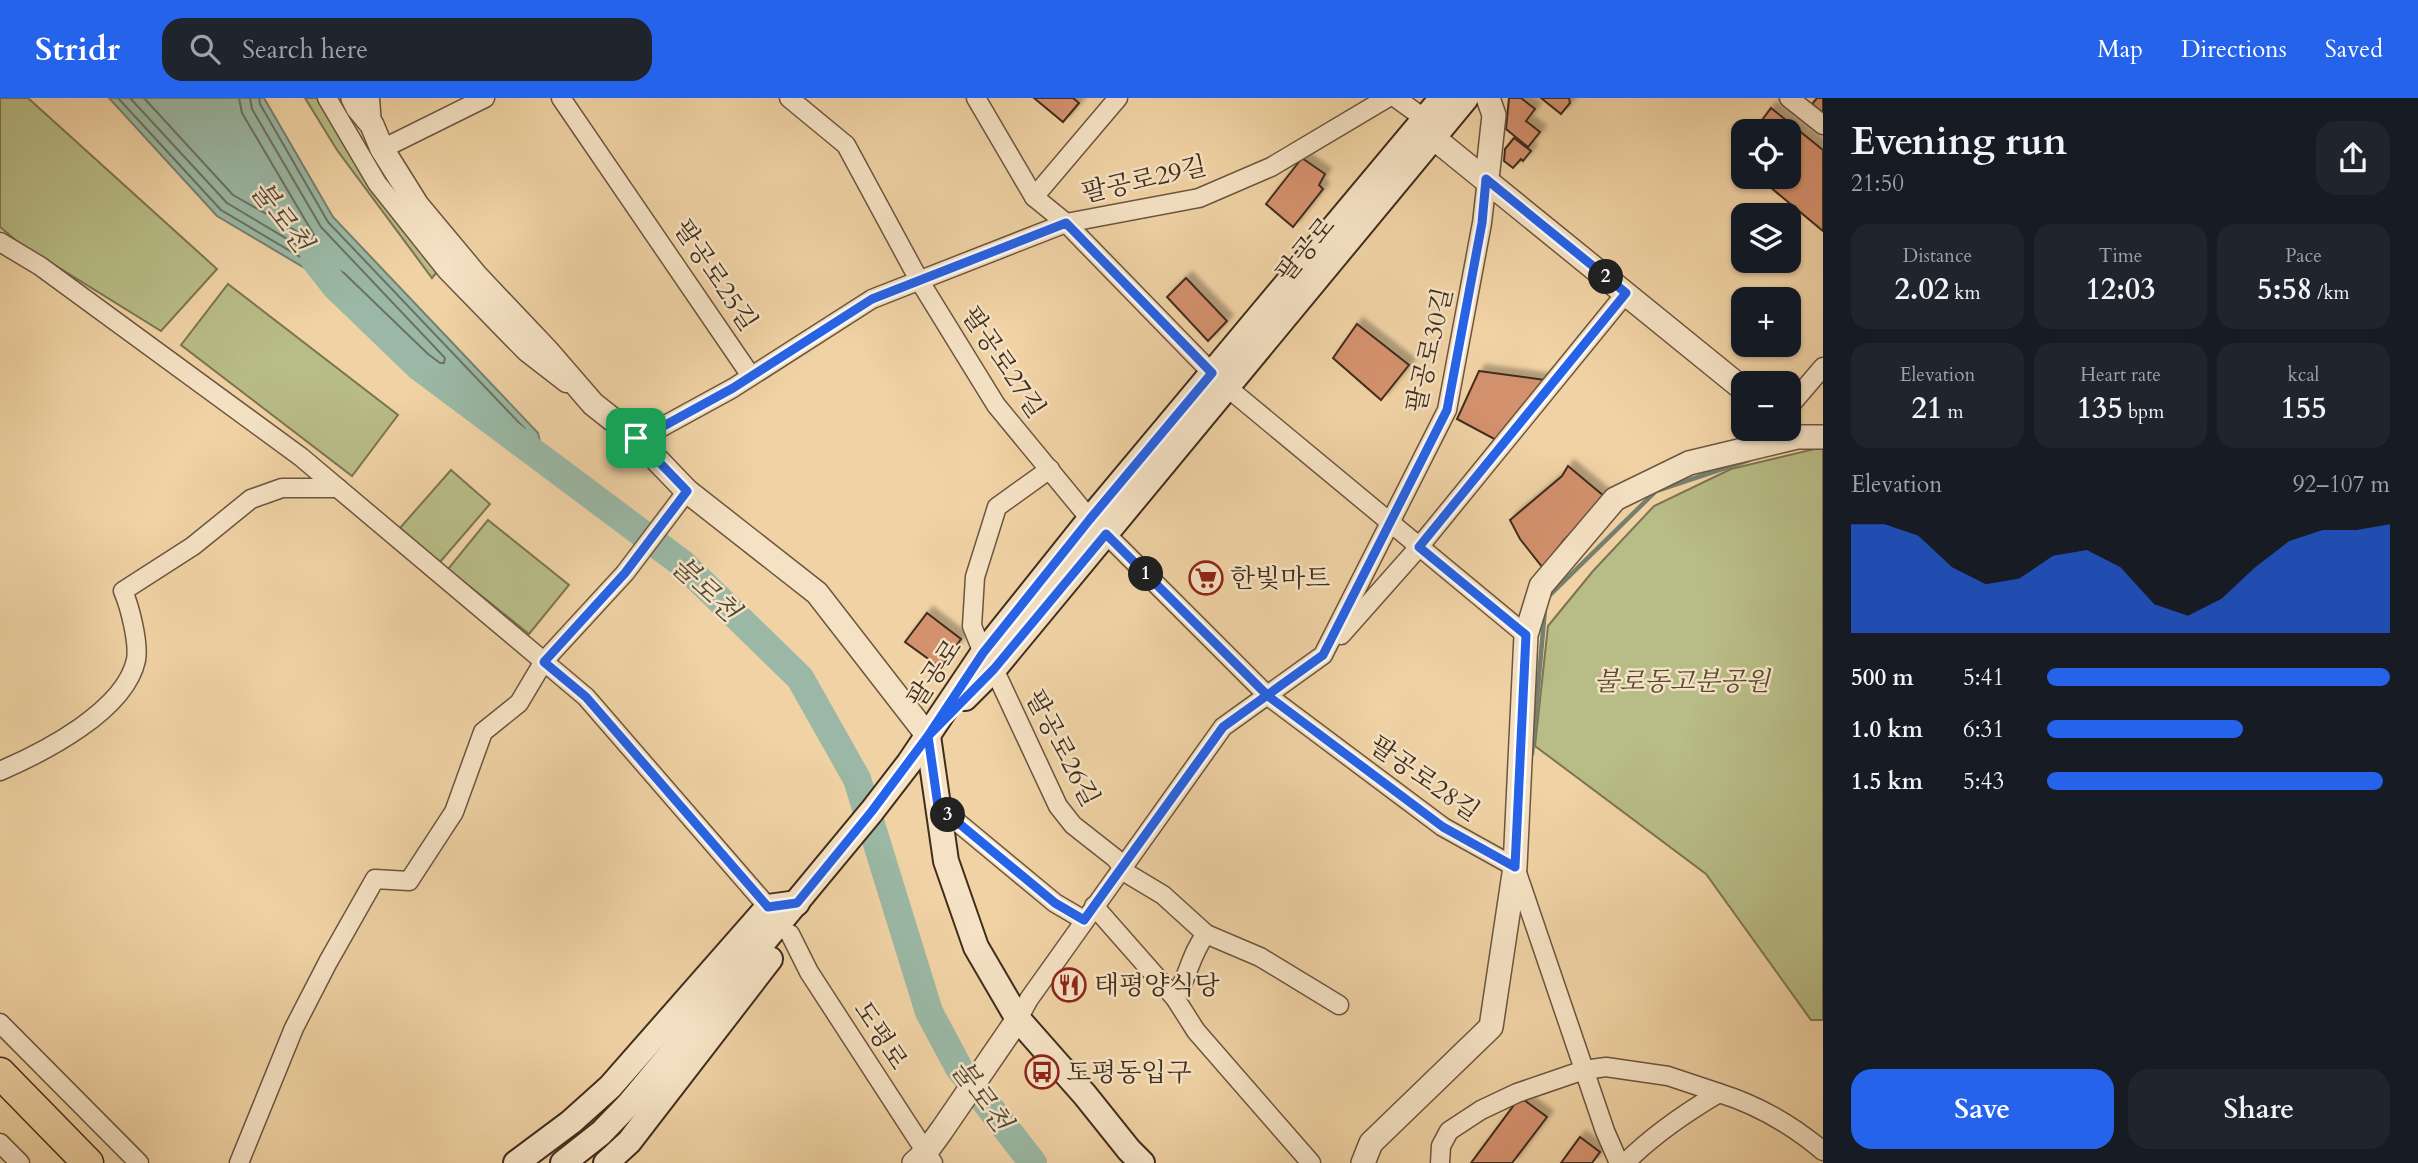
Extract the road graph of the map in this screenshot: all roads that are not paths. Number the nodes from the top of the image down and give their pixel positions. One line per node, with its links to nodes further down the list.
1 (327, 98): 30 (street)
2 (353, 98): 15 (street)
3 (370, 98): 15 (street)
4 (485, 98): 18 (street)
5 (561, 98): 26 (street, 팔공로25길)
6 (789, 98): 23 (street, 팔공로27길)
7 (976, 98): 20 (street, 팔공로29길)
8 (1118, 98): 20 (street)
9 (1387, 98): 21 (street, 팔공로29길)
10 (1396, 98): 17 (street)
11 (1442, 98): 17 (main road, 팔공로)
12 (1466, 98): 17 (main road, 팔공로)
13 (1488, 98): 19 (street)
14 (1796, 100): 16 (street)
15 (372, 125): 18 (street)
16 (1823, 125)
17 (1426, 128): 19 (street); 28 (main road, 팔공로)
18 (382, 149): 30 (street)
19 (1486, 179): 24 (street); 37 (street, 팔공로30길)
20 (1034, 197): 21 (street, 팔공로29길)
21 (1066, 223): 23 (street, 팔공로29길); 28 (street, 팔공로29길)
22 (0, 242): 35 (street)
23 (919, 280): 26 (street); 34 (street, 팔공로27길)
24 (1626, 293): 27 (street); 39 (street, 팔공로30길)
25 (1823, 367): 29 (street)
26 (751, 376): 32 (street)
27 (1731, 379)
28 (1220, 381): 37 (street); 38 (main road, 팔공로)
29 (1801, 393)
30 (593, 404): 32 (street)
31 (1801, 429): 33 (street)
32 (636, 438): 36 (street)
33 (1822, 438): 40 (street)
34 (1050, 469): 38 (street, 팔공로27길); 42 (street, 팔공로26길)
35 (338, 488): 43 (street); 46 (street)
36 (681, 498): 43 (street); 45 (street)
37 (1391, 524): 39 (street); 41 (street, 팔공로30길)
38 (1098, 526): 42 (main road, 팔공로); 44 (street, 팔공로28길)
39 (1419, 547): 40 (street); 41 (street, 팔공로30길)
40 (1526, 635): 49 (street)
41 (1323, 655): 44 (street, 팔공로30길)
42 (988, 661): 45 (main road, 팔공로); 48 (street, 팔공로26길)
43 (544, 662): 51 (street); 68 (street)
44 (1268, 696): 48 (street, 팔공로30길); 49 (street, 팔공로28길)
45 (928, 736): 47 (main road); 50 (main road, 팔공로)
46 (0, 771)
47 (938, 806): 52 (street); 58 (main road)
48 (1122, 866): 52 (street, 팔공로30길); 54 (street, 팔공로26길)
49 (1515, 867): 59 (street); 74 (street)
50 (797, 903): 51 (main road); 53 (main road); 70 (main road)
51 (768, 907): 69 (main road)
52 (1089, 913): 55 (street); 58 (street, 팔공로30길)
53 (790, 934): 64 (street, 도평로); 71 (main road)
54 (1206, 934): 55 (street); 56 (street, 팔공로26길)
55 (1175, 998): 73 (street)
56 (1339, 1005)
57 (0, 1023): 67 (street)
58 (1015, 1025): 64 (street); 72 (main road)
59 (1584, 1070): 61 (street); 75 (street); 76 (street)
60 (0, 1073): 66 (highway)
61 (1719, 1093): 63 (street); 77 (street)
62 (0, 1143): 65 (street)
63 (1823, 1151)
64 (924, 1159)
65 (20, 1163)
66 (88, 1163)
67 (139, 1163)
68 (239, 1163)
69 (516, 1163)
70 (563, 1163)
71 (606, 1163)
72 (1142, 1163)
73 (1311, 1163)
74 (1363, 1163)
75 (1440, 1163)
76 (1619, 1163)
77 (1625, 1163)

